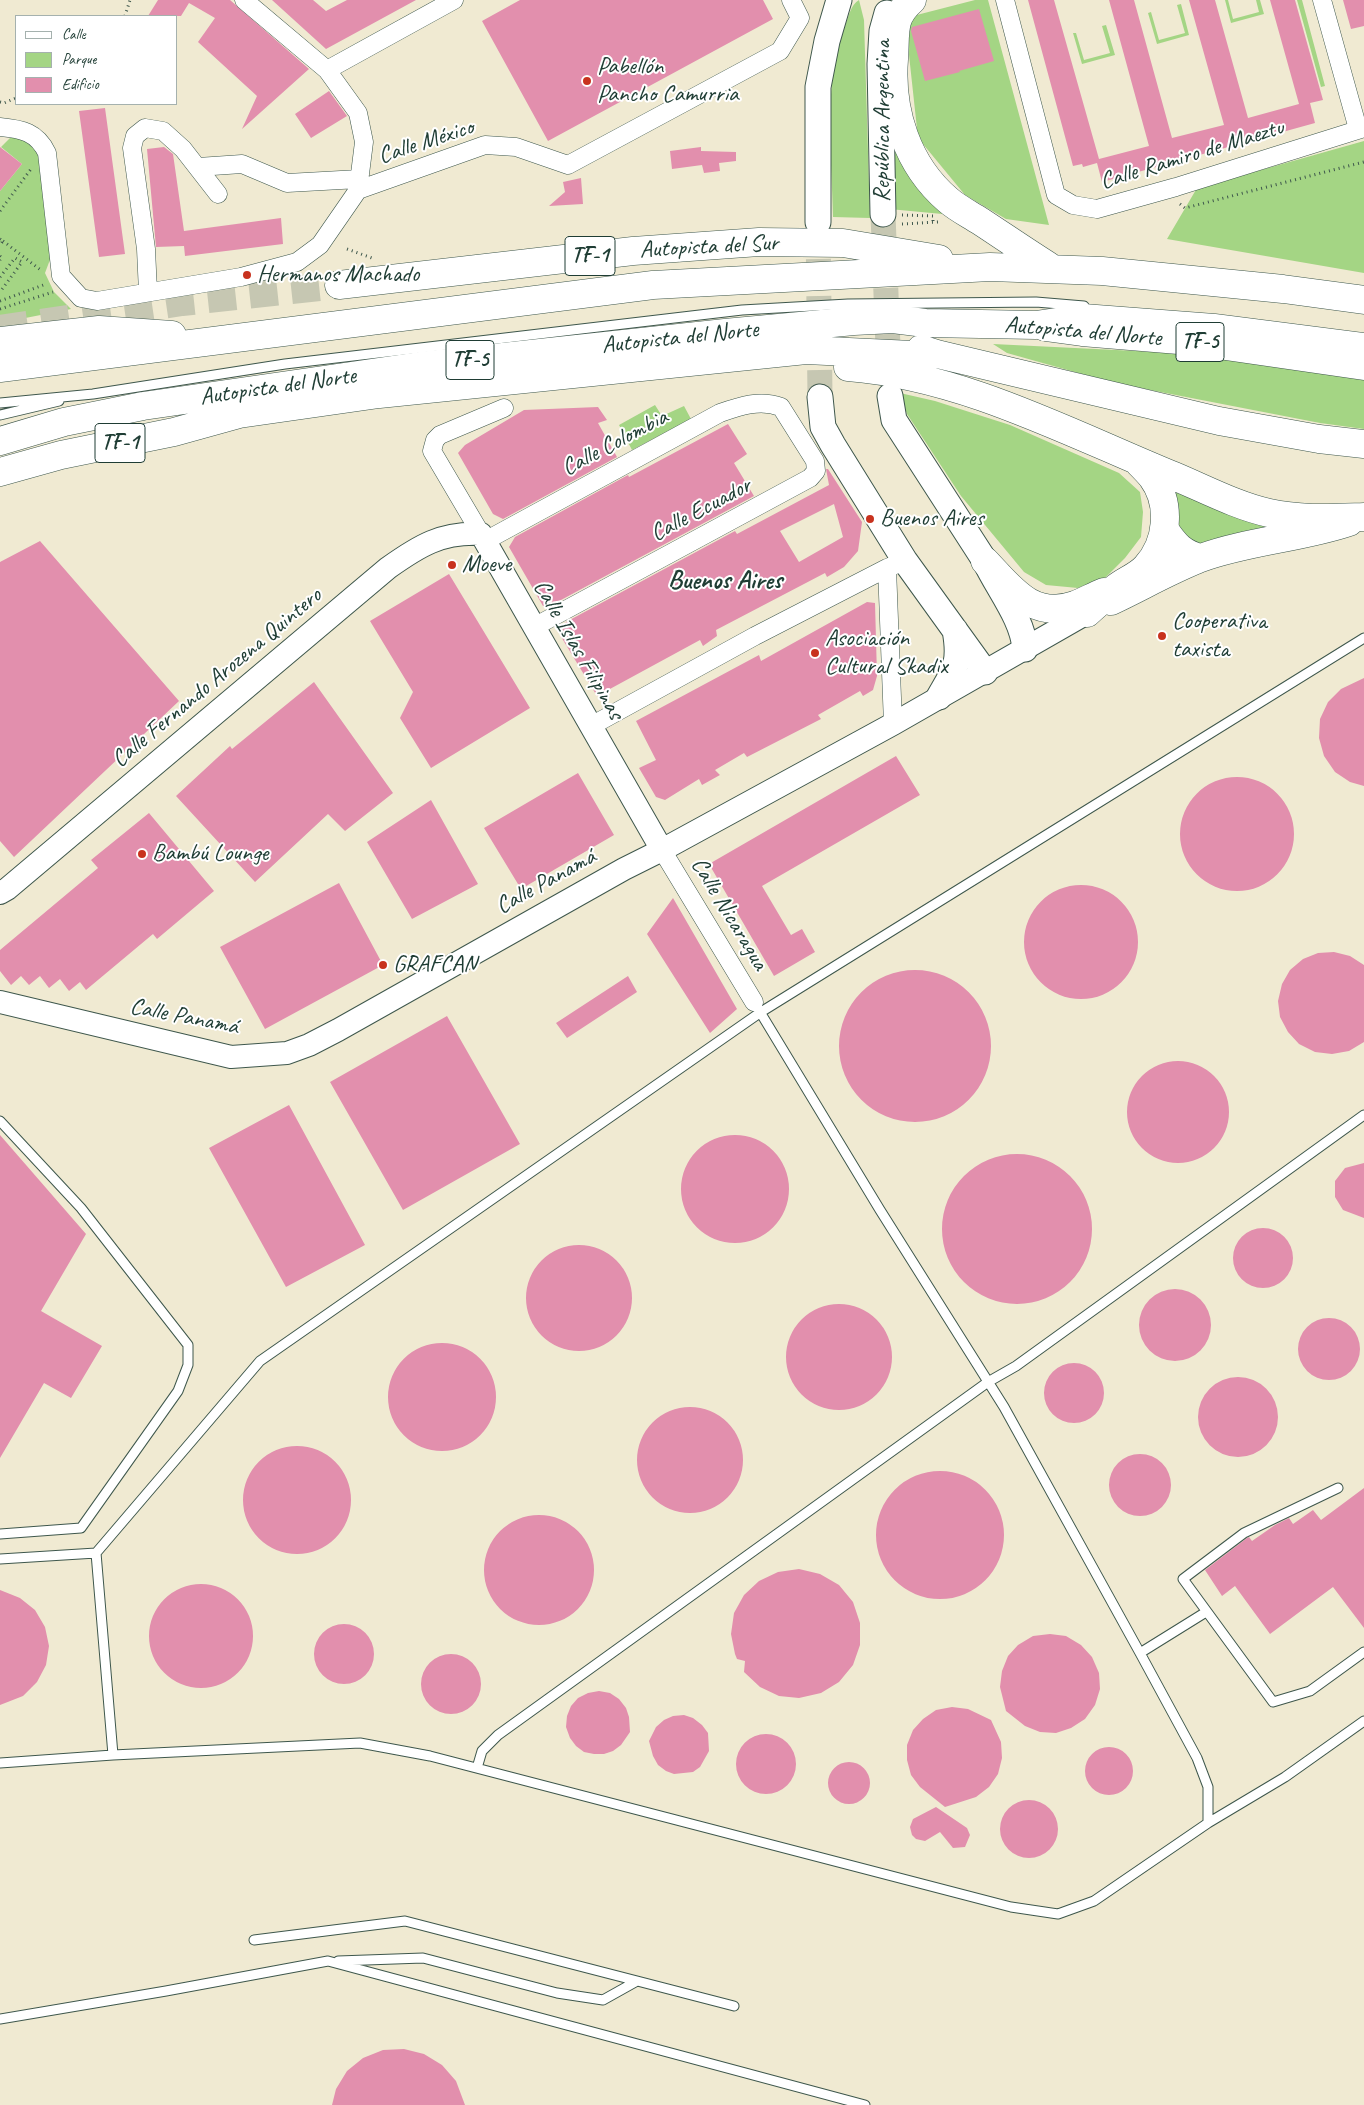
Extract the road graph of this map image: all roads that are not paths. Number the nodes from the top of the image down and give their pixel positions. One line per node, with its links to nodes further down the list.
1 (244, 0): 9 (street)
2 (790, 0): 13 (street, Calle México)
3 (839, 0): 16 (main road)
4 (894, 0): 15 (main road, República Argentina)
5 (912, 0): 18 (highway)
6 (1005, 0): 11 (street, Calle Ramiro de Maeztu)
7 (1322, 0): 11 (street)
8 (450, 1): 9 (street)
9 (327, 70): 13 (street)
10 (0, 127): 20 (street)
11 (1361, 129)
12 (198, 167): 13 (street); 14 (street); 20 (street)
13 (359, 184): 20 (street)
14 (218, 194)
15 (883, 214)
16 (818, 222)
17 (990, 267): 18 (highway, TF-5); 19 (highway, Autopista del Sur / TF-1); 28 (highway, TF-5)
18 (1050, 268): 21 (highway, TF-5)
19 (339, 285)
20 (148, 292)
21 (1364, 300)
22 (1094, 307): 35 (lane)
23 (924, 323): 24 (highway, Autopista del Norte / TF-5); 27 (highway); 43 (highway, Autopista del Norte / TF-5)
24 (1036, 325): 30 (highway); 33 (highway, Autopista del Norte / TF-5)
25 (29, 328): 26 (lane)
26 (99, 330): 28 (highway); 29 (highway)
27 (843, 337): 31 (highway); 32 (highway)
28 (238, 339): 34 (highway, TF-5)
29 (0, 341)
30 (1364, 347)
31 (937, 354): 32 (highway); 44 (highway)
32 (702, 360): 41 (highway, TF-1); 45 (highway)
33 (1364, 366)
34 (0, 368)
35 (93, 394): 38 (lane); 42 (lane)
36 (890, 396): 51 (main road)
37 (820, 397): 52 (main road)
38 (0, 402)
39 (772, 404): 49 (street, Calle Colombia); 55 (street, Calle Ecuador)
40 (504, 408): 49 (street, Calle Islas Filipinas)
41 (240, 414): 43 (highway); 46 (highway, TF-1)
42 (0, 415)
43 (10, 438)
44 (1364, 444)
45 (1139, 463): 47 (highway); 48 (highway)
46 (0, 472)
47 (1364, 517): 50 (highway)
48 (1165, 530): 50 (highway); 53 (highway)
49 (483, 538): 55 (street, Calle Islas Filipinas); 64 (street, Calle Fernando Arozena Quintero)
50 (1201, 558): 54 (highway)
51 (985, 561): 53 (highway); 58 (main road)
52 (896, 565): 56 (main road); 61 (street); 62 (street)
53 (1117, 587): 54 (highway)
54 (1087, 612): 58 (street, Calle Panamá)
55 (534, 627): 62 (street, Calle Islas Filipinas)
56 (955, 630): 59 (main road); 60 (main road)
57 (1364, 638): 66 (lane)
58 (1025, 649): 59 (street, Calle Panamá)
59 (985, 672): 60 (street, Calle Panamá)
60 (939, 697): 61 (street, Calle Panamá)
61 (893, 724): 63 (street, Calle Panamá)
62 (591, 726): 63 (street, Calle Islas Filipinas)
63 (662, 850): 65 (street, Calle Panamá); 66 (street, Calle Nicaragua)
64 (0, 893)
65 (0, 1002)
66 (758, 1007): 69 (lane); 72 (lane)
67 (1364, 1115): 69 (lane)
68 (0, 1121): 71 (lane)
69 (988, 1382): 76 (lane); 80 (lane)
70 (1338, 1488): 74 (lane)
71 (0, 1534)
72 (96, 1553): 73 (lane); 78 (lane)
73 (0, 1559)
74 (1206, 1612): 75 (lane); 76 (lane)
75 (1364, 1652)
76 (1140, 1653): 81 (lane)
77 (1364, 1721): 81 (lane)
78 (113, 1755): 79 (lane); 80 (lane)
79 (0, 1763)
80 (477, 1768): 81 (lane)
81 (1208, 1823)
82 (254, 1940): 84 (lane)
83 (328, 1961): 84 (lane); 86 (lane); 87 (lane)
84 (637, 1981): 85 (lane)
85 (734, 2006)
86 (0, 2019)
87 (865, 2105)

